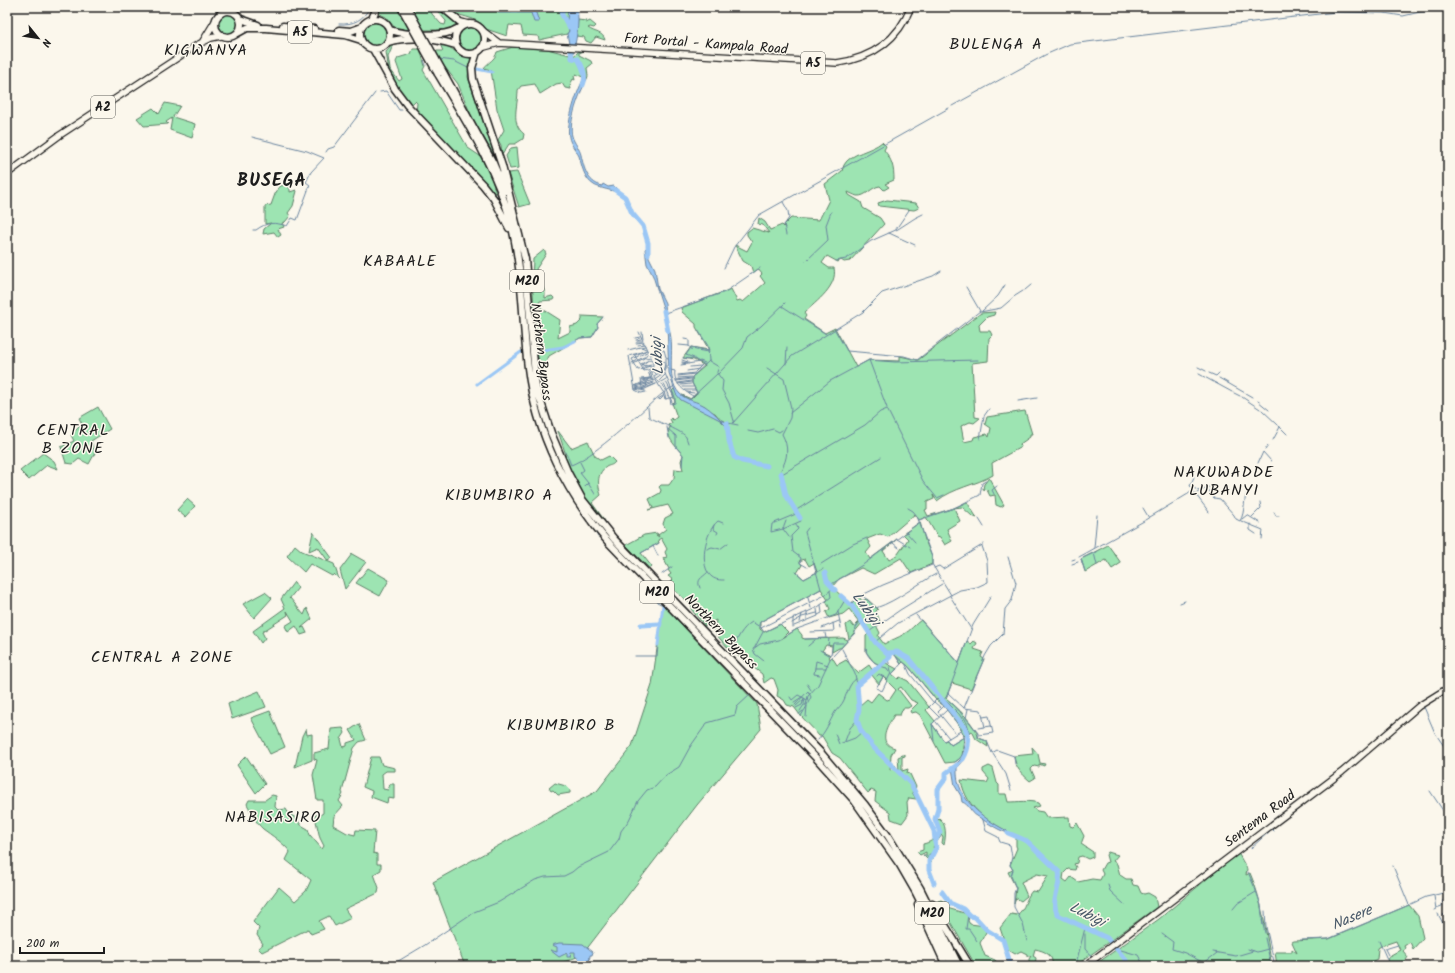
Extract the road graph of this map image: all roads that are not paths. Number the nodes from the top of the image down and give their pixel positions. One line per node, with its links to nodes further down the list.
1 (221, 7): 8 (highway, A2)
2 (377, 7): 10 (highway)
3 (401, 7): 26 (highway, bridge)
4 (407, 7): 26 (highway, bridge)
5 (442, 7): 12 (highway)
6 (911, 7): 22 (main road, Fort Portal - Kampala Road / A5)
7 (231, 9): 8 (highway); 9 (highway)
8 (218, 14): 11 (highway, A2)
9 (241, 19): 13 (highway, A5); 17 (highway)
10 (372, 19): 13 (highway, A5); 15 (highway)
11 (214, 23): 18 (highway); 20 (main road, A2)
12 (468, 24): 14 (highway); 16 (highway)
13 (362, 27): 19 (highway)
14 (459, 28): 15 (highway); 23 (highway)
15 (390, 30): 21 (highway)
16 (483, 31): 22 (main road); 25 (highway)
17 (238, 33): 18 (highway, A2); 19 (highway, A5)
18 (221, 36): 20 (main road, A2)
19 (361, 40): 24 (highway, A5)
20 (201, 42): 27 (main road, A2)
21 (388, 42): 23 (highway, A5); 24 (highway, A5)
22 (499, 43): 25 (main road, A5)
23 (456, 46): 25 (highway, A5)
24 (373, 49): 29 (highway)
25 (479, 50): 28 (highway)
26 (441, 74): 28 (highway); 29 (highway)
27 (7, 174)
28 (516, 219): 31 (highway, Northern Bypass / M20)
29 (520, 268): 31 (highway, Northern Bypass / M20)
30 (1448, 688): 36 (main road, Sentema Road)
31 (902, 863): 32 (highway); 33 (highway, Northern Bypass / M20); 34 (highway, Northern Bypass / M20); 35 (highway)
32 (946, 966)
33 (954, 966)
34 (959, 966)
35 (970, 966)
36 (1085, 966)

